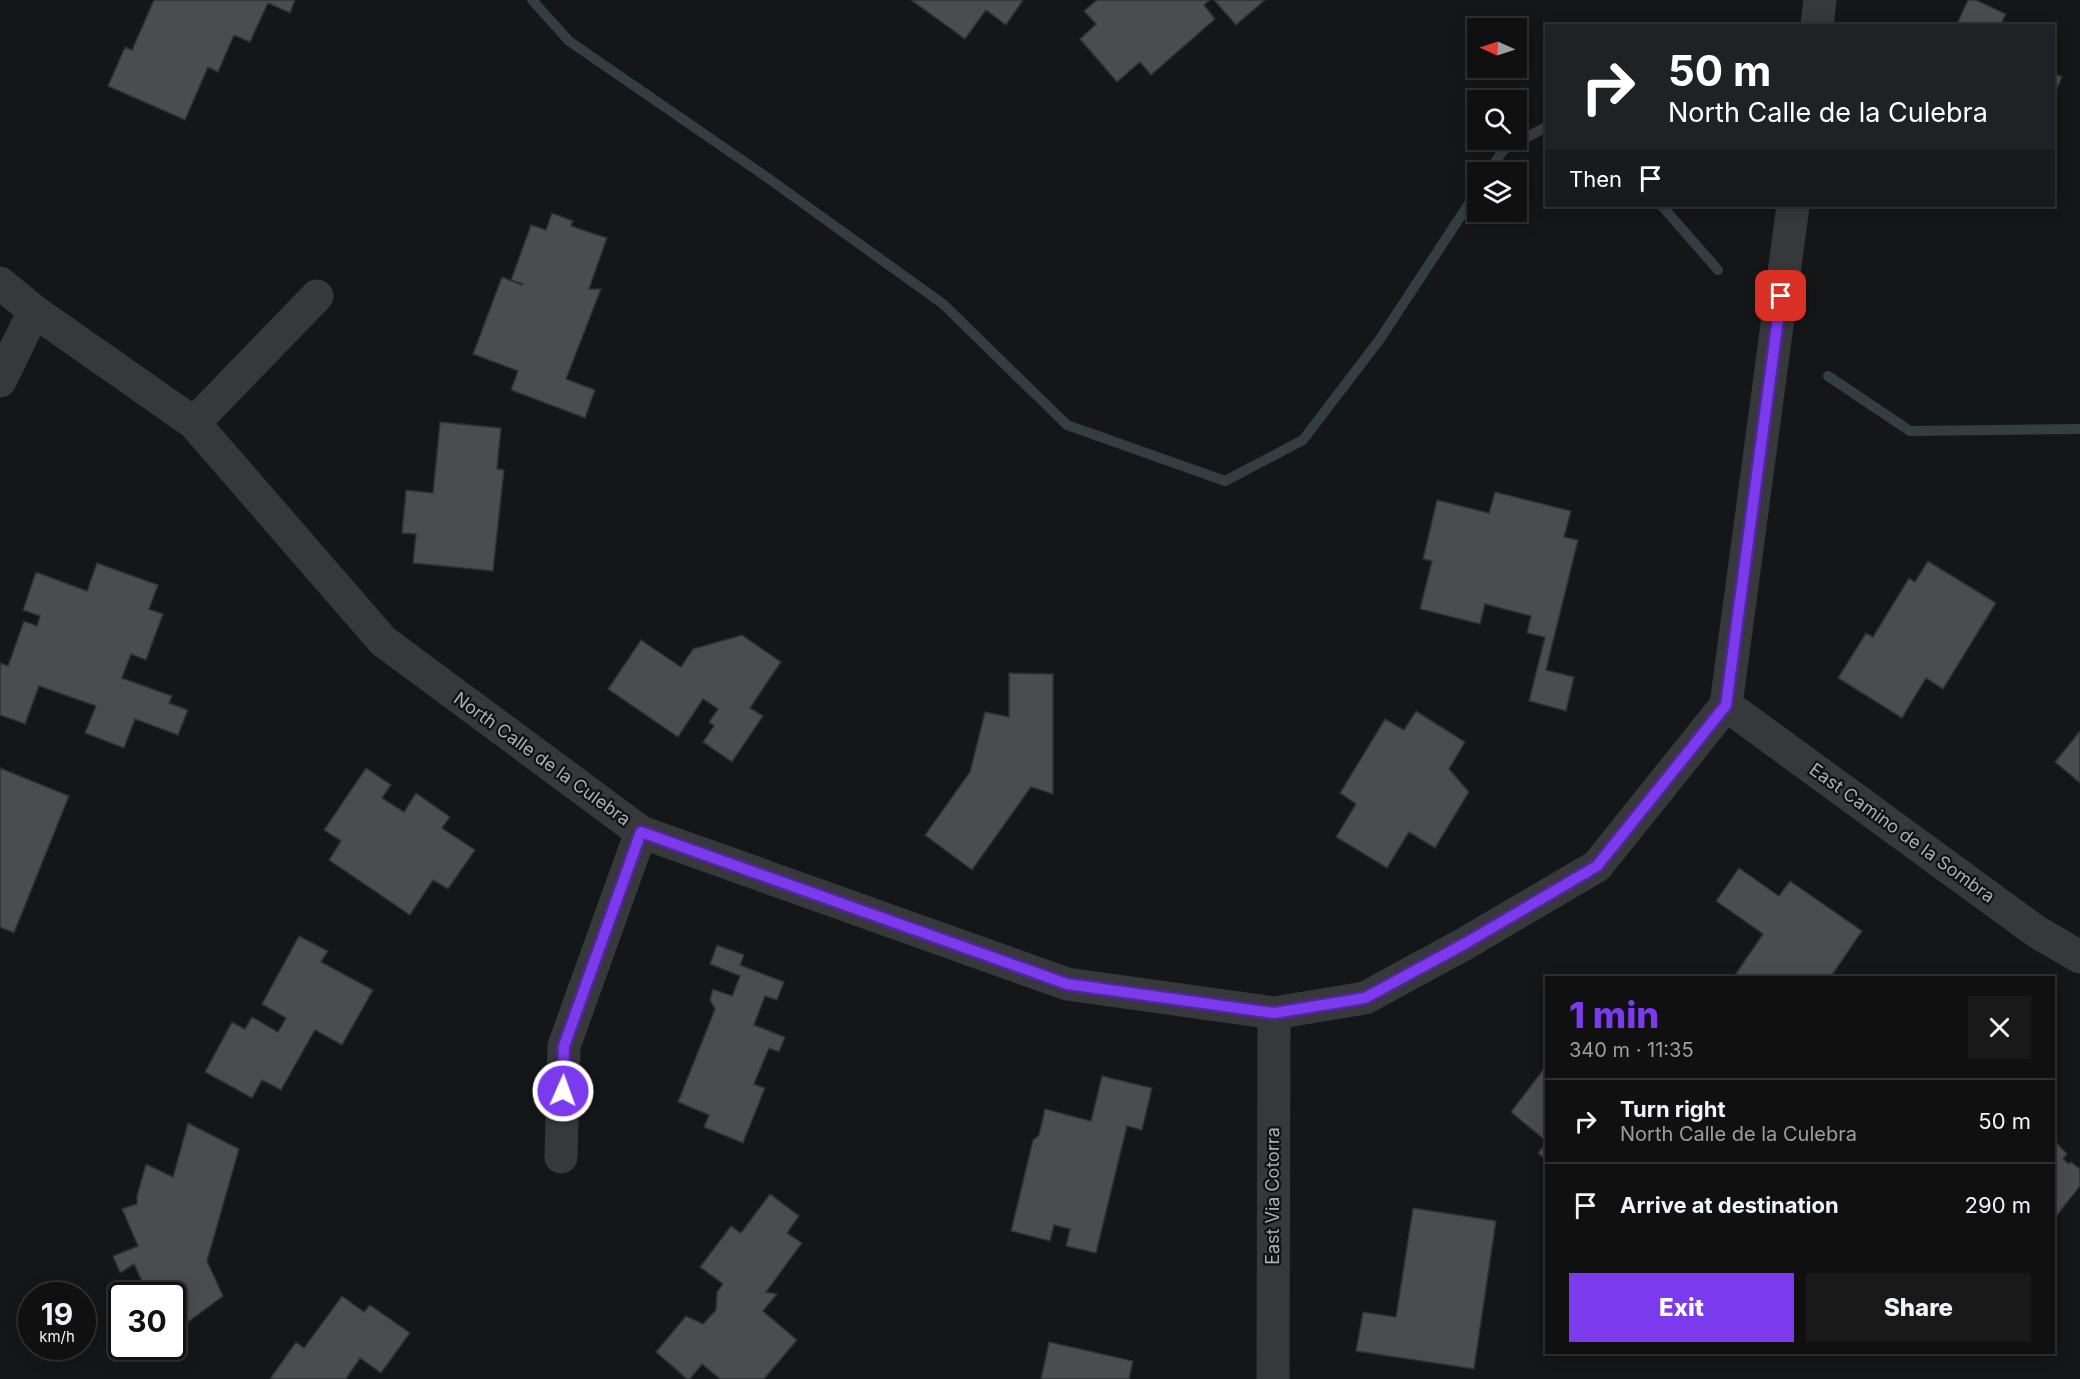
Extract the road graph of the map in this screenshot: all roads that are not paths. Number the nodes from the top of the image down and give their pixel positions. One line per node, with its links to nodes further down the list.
1 (1820, 0): 2 (street)
2 (1817, 24)
3 (1793, 207): 9 (street)
4 (0, 283): 6 (street, North Calle de la Culebra)
5 (317, 296): 8 (street)
6 (34, 311): 7 (street); 8 (street, North Calle de la Culebra)
7 (0, 381)
8 (194, 423): 10 (street, North Calle de la Culebra)
9 (1726, 705): 11 (street, East Camino de la Sombra); 12 (street, North Calle de la Culebra)
10 (641, 832): 12 (street, North Calle de la Culebra); 13 (street)
11 (2080, 957)
12 (1274, 1013): 14 (street, East Via Cotorra)
13 (561, 1157)
14 (1273, 1379)

